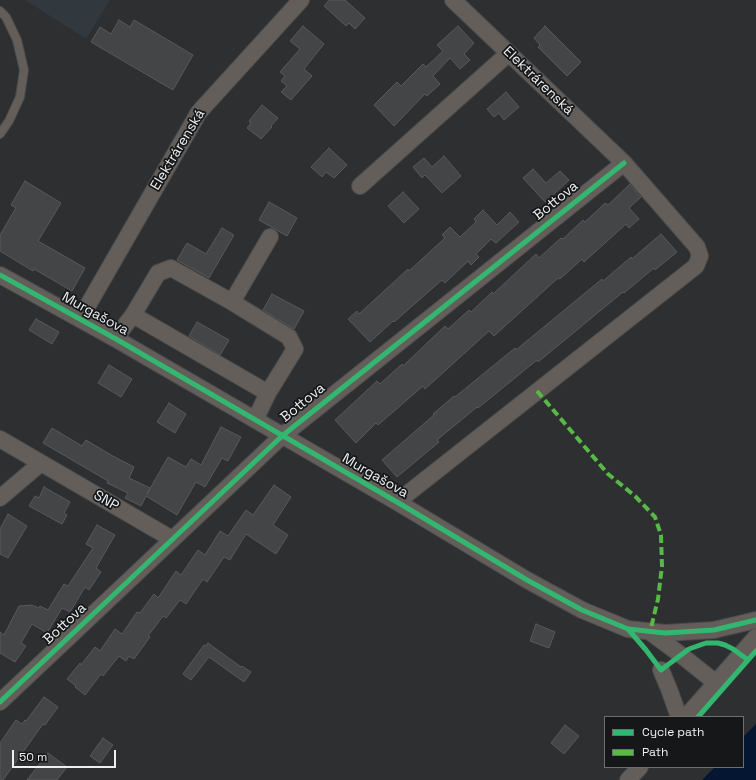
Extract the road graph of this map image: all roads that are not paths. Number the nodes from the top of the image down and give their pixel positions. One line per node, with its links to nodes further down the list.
1 (302, 0): 14 (street, Elektrárenská)
2 (453, 0): 4 (street, Elektrárenská)
3 (0, 11): 5 (lane)
4 (509, 53): 8 (street, Elektrárenská); 9 (street)
5 (9, 121): 6 (lane); 7 (lane)
6 (0, 128)
7 (0, 134)
8 (624, 163): 18 (street, Bottova); 22 (street)
9 (360, 186)
10 (270, 236): 12 (street)
11 (0, 275): 14 (street, Murgašova)
12 (232, 302): 13 (street); 16 (street)
13 (133, 315): 15 (street); 16 (street)
14 (80, 319): 15 (street, Murgašova)
15 (116, 339): 17 (street, Murgašova)
16 (268, 393): 17 (street)
17 (255, 420): 18 (street, Murgašova)
18 (282, 436): 22 (street, Murgašova); 23 (street, Bottova)
19 (0, 439): 20 (street, SNP)
20 (41, 463): 21 (street); 23 (street, SNP)
21 (0, 498)
22 (397, 502): 25 (street, Murgašova)
23 (172, 539): 29 (street, Bottova)
24 (756, 620): 25 (street, Murgašova)
25 (650, 632): 28 (street)
26 (756, 637): 28 (street)
27 (661, 670): 30 (street)
28 (716, 683): 31 (street)
29 (0, 702)
30 (679, 716)
31 (687, 716)
32 (639, 768): 33 (street)
33 (628, 780)

